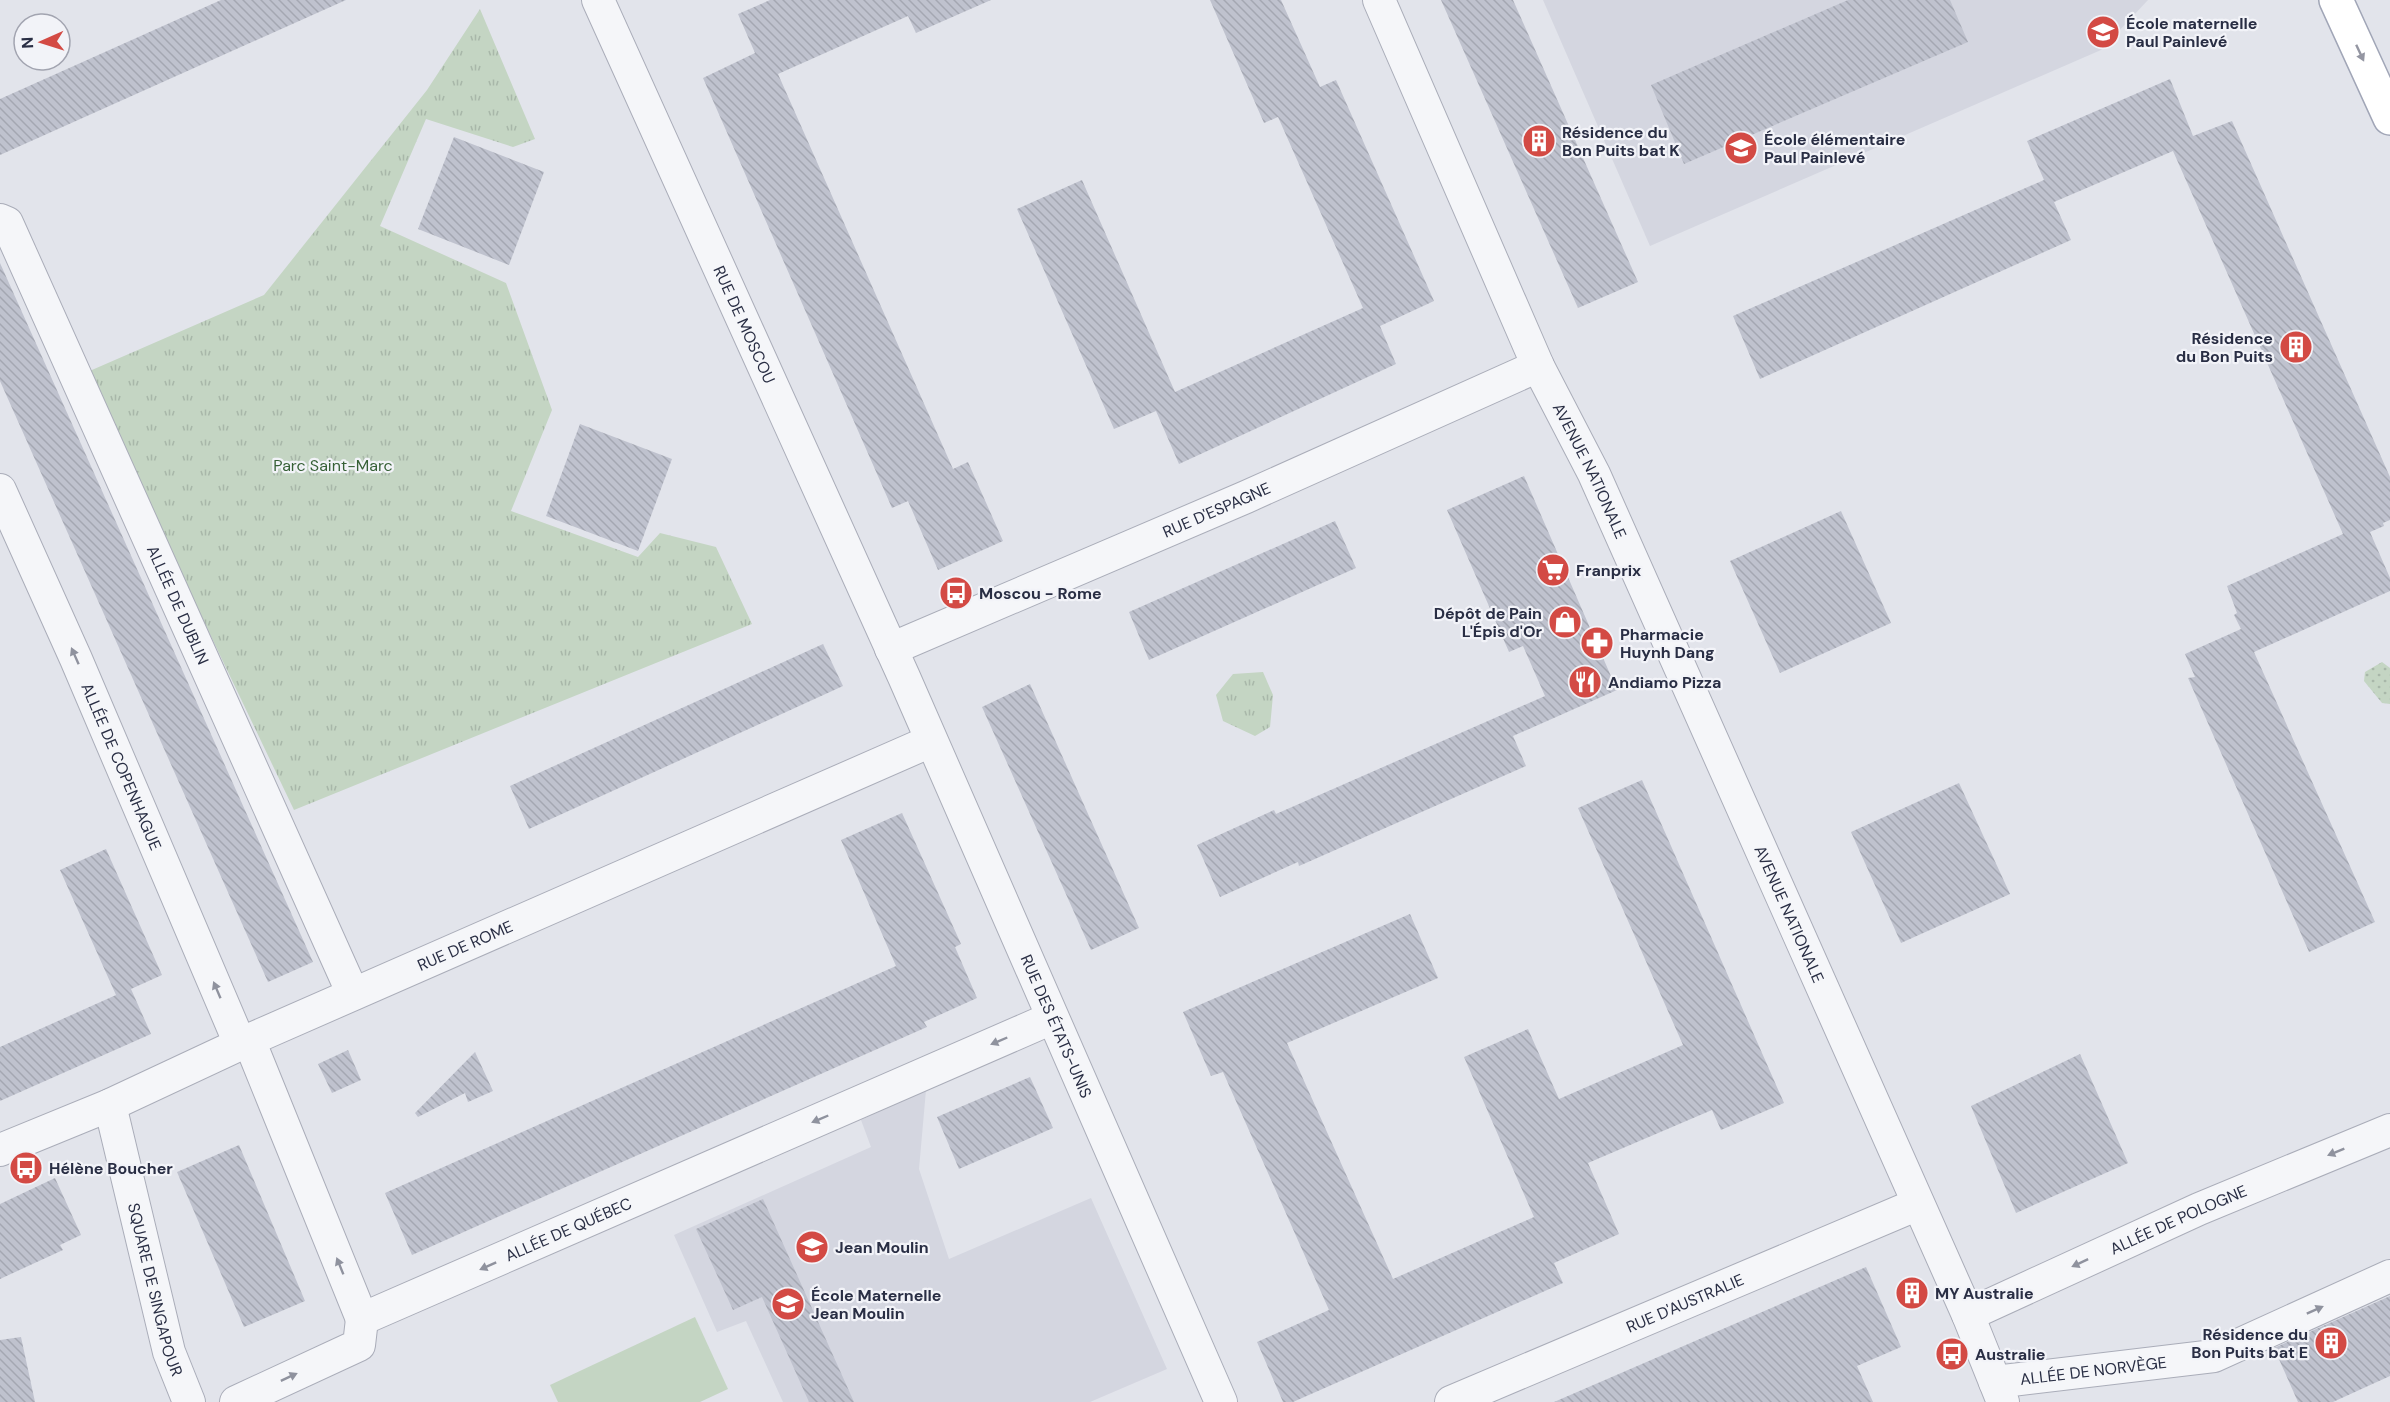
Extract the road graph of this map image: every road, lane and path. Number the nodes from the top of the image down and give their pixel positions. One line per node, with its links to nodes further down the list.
1 (598, 0): 8 (street, RUE DE MOSCOU)
2 (1378, 0): 6 (street, AVENUE NATIONALE)
3 (2336, 0): 4 (main road, one-way to 4)
4 (2390, 118)
5 (0, 220): 10 (street, ALLÉE DE DUBLIN)
6 (1538, 366): 8 (street, RUE D'ESPAGNE); 16 (street, AVENUE NATIONALE)
7 (0, 490): 12 (street, ALLÉE DE COPENHAGUE, one-way to 7)
8 (891, 649): 9 (street, RUE DES ÉTATS-UNIS)
9 (931, 741): 10 (street, RUE DE ROME); 11 (street, RUE DES ÉTATS-UNIS)
10 (353, 994): 12 (street, RUE DE ROME)
11 (1052, 1018): 19 (street, ALLÉE DE QUÉBEC, one-way to 19); 23 (street, RUE DES ÉTATS-UNIS)
12 (244, 1042): 13 (street, RUE DE ROME); 19 (street, one-way to 12)
13 (110, 1105): 15 (street, RUE DE ROME); 21 (street, SQUARE DE SINGAPOUR)
14 (2390, 1130): 18 (street, ALLÉE DE POLOGNE, one-way to 18)
15 (0, 1150)
16 (1918, 1203): 18 (street, AVENUE NATIONALE); 24 (street, RUE D'AUSTRALIE)
17 (2390, 1276): 20 (street, ALLÉE DE NORVÈGE, one-way to 17)
18 (1968, 1315): 20 (street, AVENUE NATIONALE)
19 (362, 1319): 22 (street, one-way to 19)
20 (1999, 1392)
21 (189, 1402)
22 (236, 1402)
23 (1221, 1402)
24 (1451, 1402)

